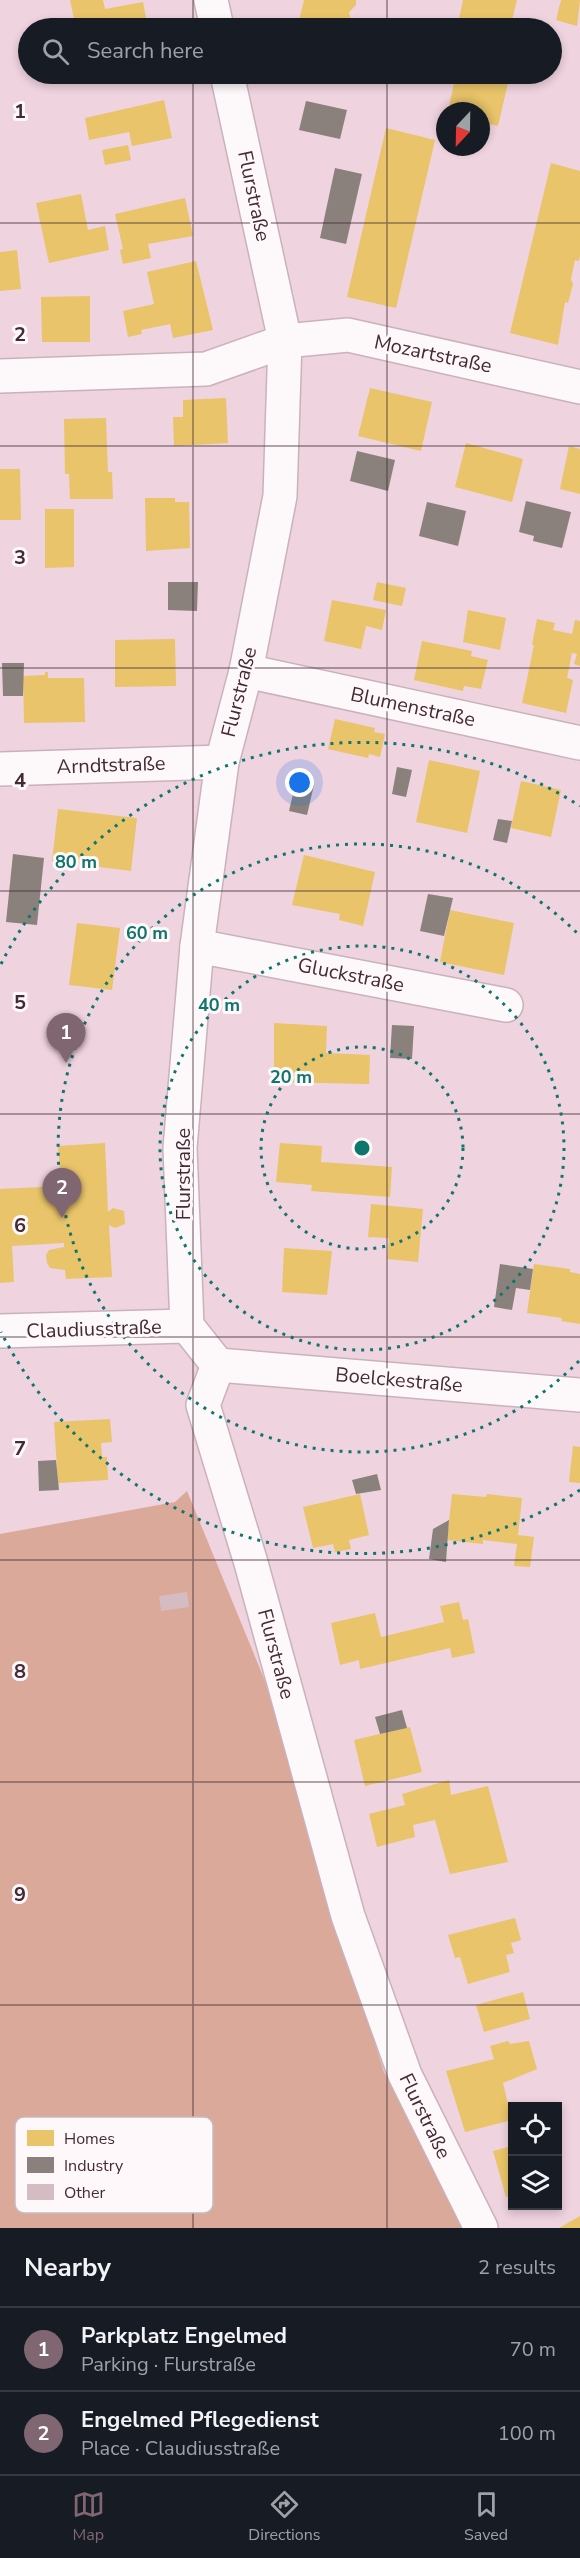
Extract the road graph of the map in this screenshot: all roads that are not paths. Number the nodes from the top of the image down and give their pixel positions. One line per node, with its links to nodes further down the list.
1 (211, 0): 2 (street)
2 (215, 18)
3 (229, 84): 4 (street, Flurstraße)
4 (285, 341): 5 (street, Mozartstraße); 6 (street, Mozartstraße); 7 (street, Flurstraße)
5 (0, 376)
6 (580, 387)
7 (246, 671): 8 (street, Blumenstraße); 9 (street, Flurstraße)
8 (580, 743)
9 (222, 762): 10 (street, Arndtstraße); 11 (street, Flurstraße)
10 (0, 769)
11 (197, 945): 12 (street, Gluckstraße); 13 (street, Flurstraße)
12 (506, 1005)
13 (187, 1326): 14 (street, Claudiusstraße); 15 (street)
14 (0, 1331)
15 (218, 1365): 16 (street, Boelckestraße); 17 (street, Flurstraße)
16 (580, 1395)
17 (481, 2228)

